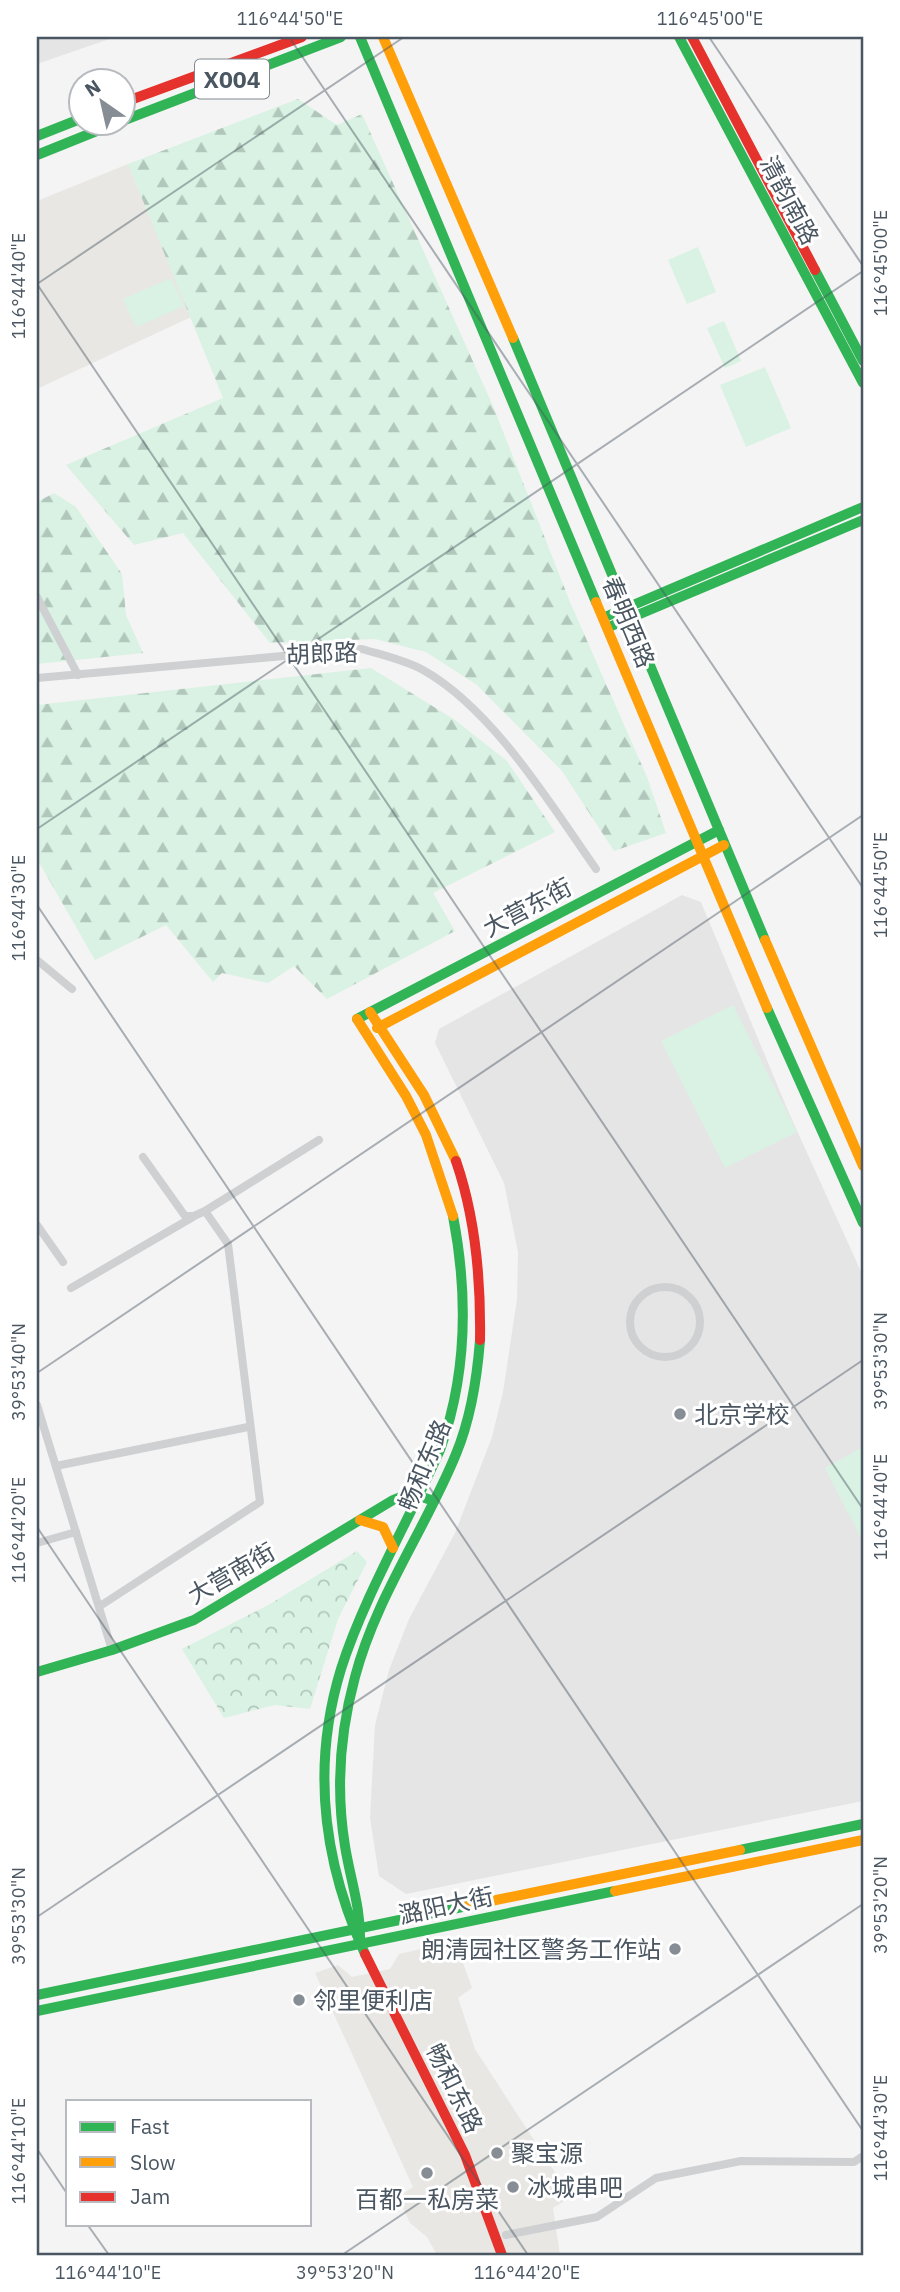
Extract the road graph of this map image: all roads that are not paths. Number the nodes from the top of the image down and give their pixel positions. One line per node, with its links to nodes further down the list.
1 (302, 37): 7 (main road, X004)
2 (341, 37): 8 (main road, X004)
3 (360, 37): 19 (main road, 春明西路)
4 (383, 37): 18 (main road, 春明西路)
5 (679, 37): 14 (main road, 清韵南路)
6 (692, 37): 13 (main road, 清韵南路)
7 (136, 98)
8 (136, 116)
9 (66, 125): 10 (main road)
10 (37, 136)
11 (85, 136): 12 (main road, X004)
12 (37, 155)
13 (863, 361)
14 (863, 383)
15 (863, 508): 18 (main road)
16 (863, 520): 18 (main road)
17 (37, 597): 20 (street)
18 (629, 612): 19 (main road); 22 (main road, 春明西路)
19 (607, 622): 23 (main road, 春明西路)
20 (78, 675): 21 (street, 胡郎路); 26 (street, 胡郎路)
21 (37, 678)
22 (719, 831): 23 (main road, 大营东街); 24 (main road, 春明西路)
23 (698, 841): 25 (main road, 春明西路); 29 (main road, 大营东街)
24 (724, 845): 25 (main road, 大营东街); 35 (main road, 春明西路)
25 (704, 855): 31 (main road, 大营东街); 38 (main road, 春明西路)
26 (596, 869)
27 (37, 960): 28 (street)
28 (72, 989)
29 (370, 1012): 30 (main road, 大营东街); 31 (main road, 畅和东路)
30 (355, 1020): 32 (main road, 畅和东路)
31 (380, 1027): 32 (main road, 大营东街); 49 (main road, 畅和东路)
32 (366, 1034): 48 (main road, 畅和东路)
33 (319, 1140): 36 (street)
34 (143, 1157): 37 (street)
35 (863, 1166)
36 (205, 1210): 37 (street); 44 (street)
37 (194, 1216): 41 (street)
38 (863, 1223)
39 (37, 1225): 40 (street)
40 (62, 1262)
41 (71, 1287)
42 (657, 1287): 42 (street)
43 (37, 1405): 45 (street)
44 (248, 1427): 47 (street); 54 (street)
45 (48, 1440): 46 (street); 47 (street)
46 (37, 1443)
47 (56, 1466): 51 (street)
48 (419, 1494): 49 (main road); 50 (main road, 大营南街); 53 (main road, 畅和东路)
49 (434, 1501): 59 (main road, 畅和东路)
50 (360, 1520): 53 (main road); 55 (main road, 大营南街)
51 (76, 1532): 52 (street); 54 (street)
52 (37, 1543)
53 (393, 1548): 59 (main road, 畅和东路)
54 (100, 1606): 55 (street)
55 (112, 1650): 56 (main road, 大营南街)
56 (37, 1672)
57 (863, 1824): 59 (main road, 潞阳大街)
58 (863, 1840): 60 (main road, 潞阳大街)
59 (357, 1926): 60 (main road, 畅和东路); 61 (main road, 潞阳大街)
60 (359, 1944): 62 (main road, 潞阳大街); 65 (main road, 畅和东路)
61 (37, 1995)
62 (37, 2011)
63 (863, 2156): 64 (street)
64 (506, 2235)
65 (502, 2255)

